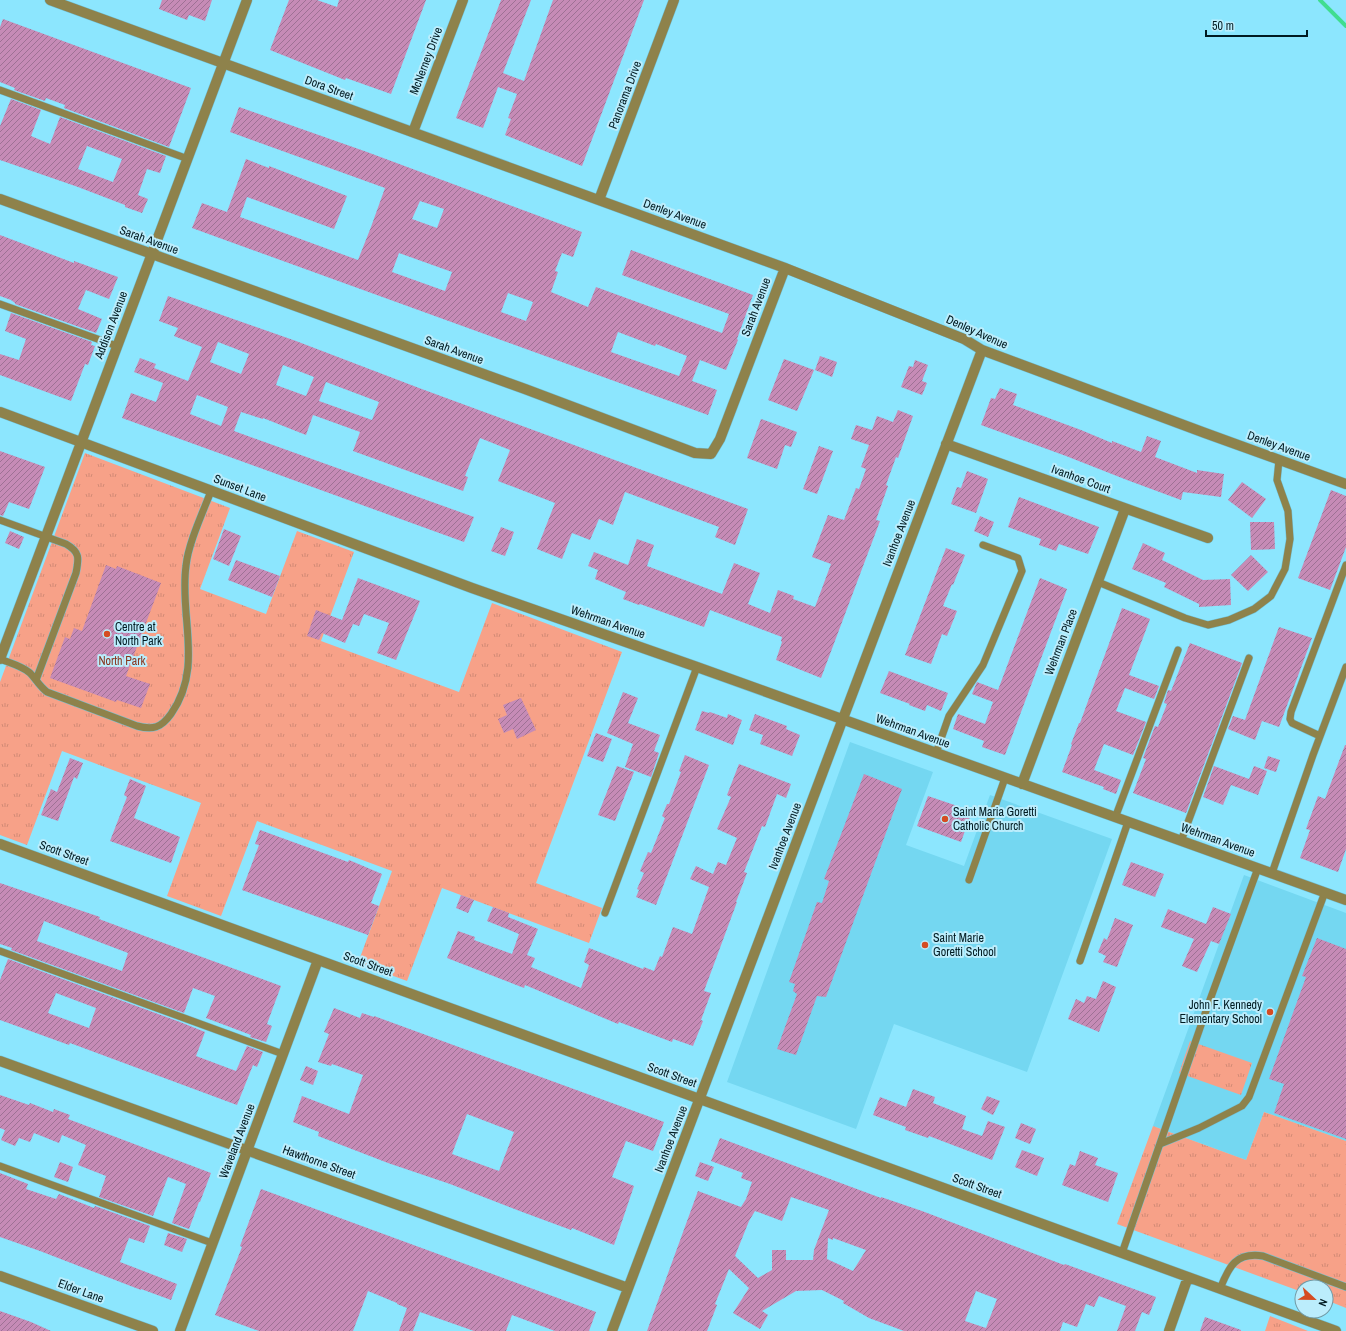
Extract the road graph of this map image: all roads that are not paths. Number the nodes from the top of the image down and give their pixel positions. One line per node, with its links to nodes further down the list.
1 (50, 0): 5 (street, Dora Street)
2 (247, 0): 5 (street, Addison Avenue)
3 (463, 0): 7 (street, McNerney Drive)
4 (674, 0): 10 (street, Panorama Drive)
5 (223, 64): 7 (street, Dora Street); 8 (street, Addison Avenue)
6 (0, 90): 8 (lane)
7 (413, 132): 10 (street, Dora Street)
8 (188, 159): 11 (street, Addison Avenue)
9 (0, 199): 11 (street, Sarah Avenue)
10 (599, 200): 12 (street, Denley Avenue)
11 (152, 254): 12 (street, Sarah Avenue); 14 (street, Addison Avenue)
12 (785, 268): 15 (street, Denley Avenue)
13 (0, 304): 14 (lane)
14 (117, 346): 17 (street, Addison Avenue)
15 (982, 350): 18 (street, Ivanhoe Avenue); 19 (street, Denley Avenue)
16 (0, 412): 17 (street, Sunset Lane)
17 (81, 442): 21 (street, Sunset Lane); 24 (street, Addison Avenue)
18 (946, 444): 22 (street, Ivanhoe Court); 37 (street, Ivanhoe Avenue)
19 (1279, 460): 20 (street, Denley Avenue); 28 (lane)
20 (1346, 484)
21 (211, 491): 29 (street, Sunset Lane); 36 (lane)
22 (1126, 509): 25 (street, Ivanhoe Court); 28 (street, Wehrman Place)
23 (0, 520): 24 (lane)
24 (46, 537): 30 (street, Addison Avenue); 36 (lane)
25 (1208, 538)
26 (983, 545): 39 (lane)
27 (1346, 565): 38 (lane)
28 (1098, 582): 41 (street, Wehrman Place)
29 (472, 588): 34 (street, Wehrman Avenue)
30 (4, 634): 33 (street, Addison Avenue)
31 (1178, 650): 42 (lane)
32 (1249, 658): 44 (lane)
33 (0, 659): 36 (lane)
34 (697, 667): 37 (street, Wehrman Avenue); 51 (lane)
35 (1346, 667): 38 (lane)
36 (36, 680)
37 (842, 719): 39 (street, Wehrman Avenue); 57 (street, Ivanhoe Avenue)
38 (1320, 736): 47 (lane)
39 (936, 753): 40 (street, Wehrman Avenue)
40 (1005, 778): 41 (street, Wehrman Avenue); 48 (lane)
41 (1022, 784): 42 (street, Wehrman Avenue)
42 (1115, 818): 43 (street, Wehrman Avenue)
43 (1128, 822): 44 (street, Wehrman Avenue); 54 (lane)
44 (1180, 841): 46 (street, Wehrman Avenue)
45 (0, 844): 53 (street, Scott Street)
46 (1258, 868): 47 (street, Wehrman Avenue); 58 (lane)
47 (1272, 873): 49 (street, Wehrman Avenue)
48 (969, 880)
49 (1325, 892): 50 (street, Wehrman Avenue); 58 (lane)
50 (1346, 900)
51 (605, 913)
52 (0, 951): 55 (lane)
53 (318, 960): 55 (street, Waveland Avenue); 57 (street, Scott Street)
54 (1080, 961)
55 (283, 1054): 59 (street, Waveland Avenue)
56 (0, 1061): 59 (street, Hawthorne Street)
57 (700, 1099): 62 (street, Scott Street); 66 (street, Ivanhoe Avenue)
58 (1160, 1144): 62 (lane)
59 (247, 1150): 61 (street, Waveland Avenue); 66 (street, Hawthorne Street)
60 (0, 1166): 61 (lane)
61 (212, 1243): 69 (street, Waveland Avenue)
62 (1122, 1253): 64 (street, Scott Street)
63 (0, 1276): 68 (street, Elder Lane)
64 (1188, 1277): 67 (street, Scott Street); 71 (street)
65 (1346, 1287): 67 (lane)
66 (628, 1288): 70 (street, Ivanhoe Avenue)
67 (1220, 1289): 72 (street, Scott Street)
68 (153, 1331)
69 (180, 1331)
70 (612, 1331)
71 (1169, 1331)
72 (1336, 1331)

